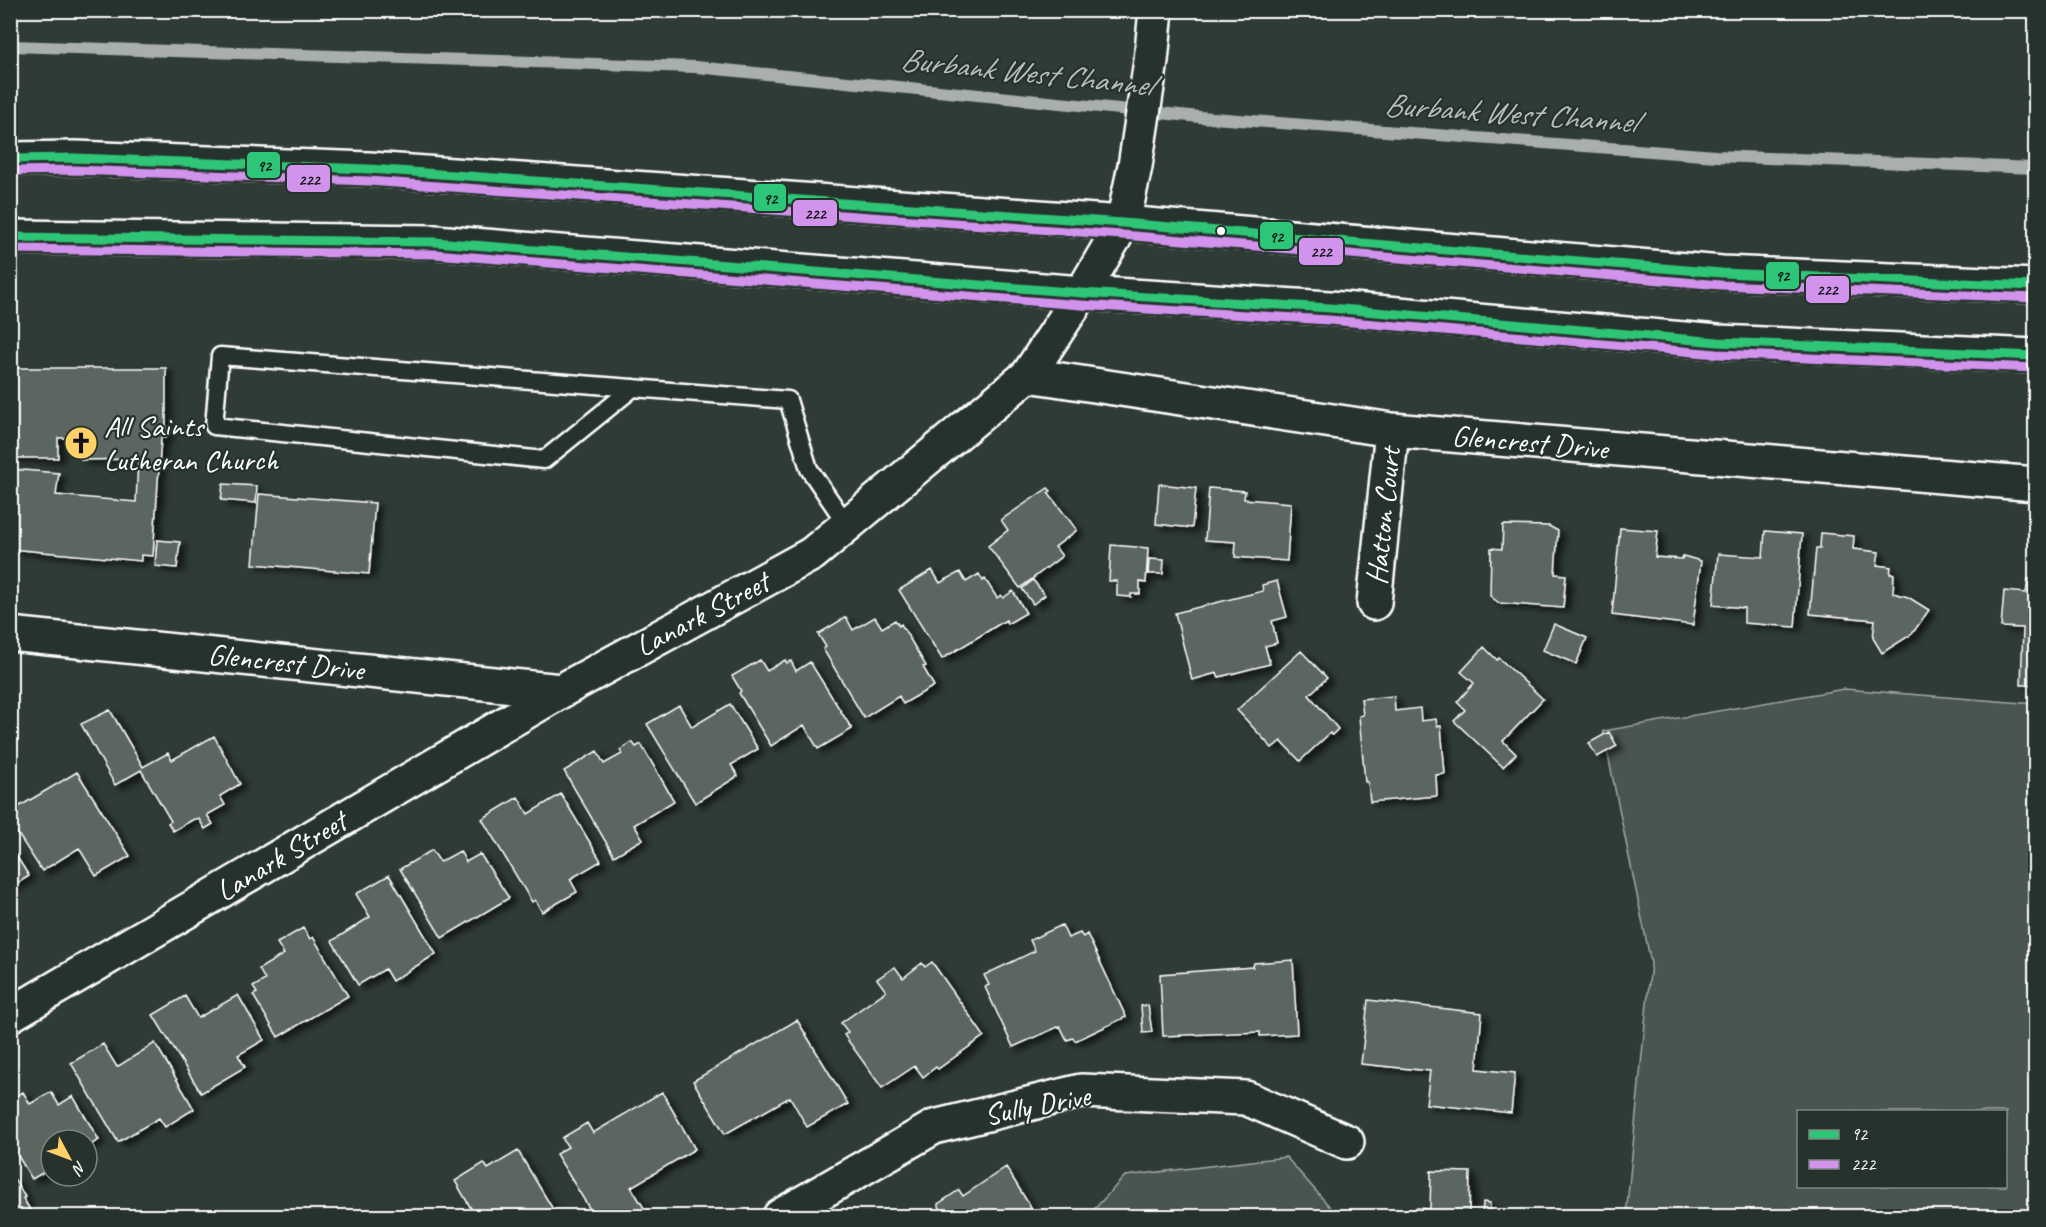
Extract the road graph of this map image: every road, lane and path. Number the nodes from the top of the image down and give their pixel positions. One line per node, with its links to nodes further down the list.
1 (1156, 10): 3 (main road, Lanark Street)
2 (10, 159): 3 (main road)
3 (1122, 223): 5 (main road); 6 (main road, Lanark Street)
4 (10, 237): 6 (main road)
5 (2036, 286)
6 (1082, 293): 7 (main road); 8 (main road, Lanark Street)
7 (2036, 356)
8 (1028, 375): 10 (main road, Glencrest Drive); 12 (main road, Lanark Street)
9 (633, 388): 9 (lane); 12 (lane)
10 (1392, 430): 11 (main road, Glencrest Drive); 13 (main road, Hatton Court)
11 (2036, 484)
12 (847, 525): 15 (main road, Lanark Street)
13 (1374, 603)
14 (10, 634): 15 (main road, Glencrest Drive)
15 (561, 691): 16 (main road, Lanark Street)
16 (10, 1015)
17 (1347, 1142): 18 (main road, Sully Drive)
18 (780, 1216)

